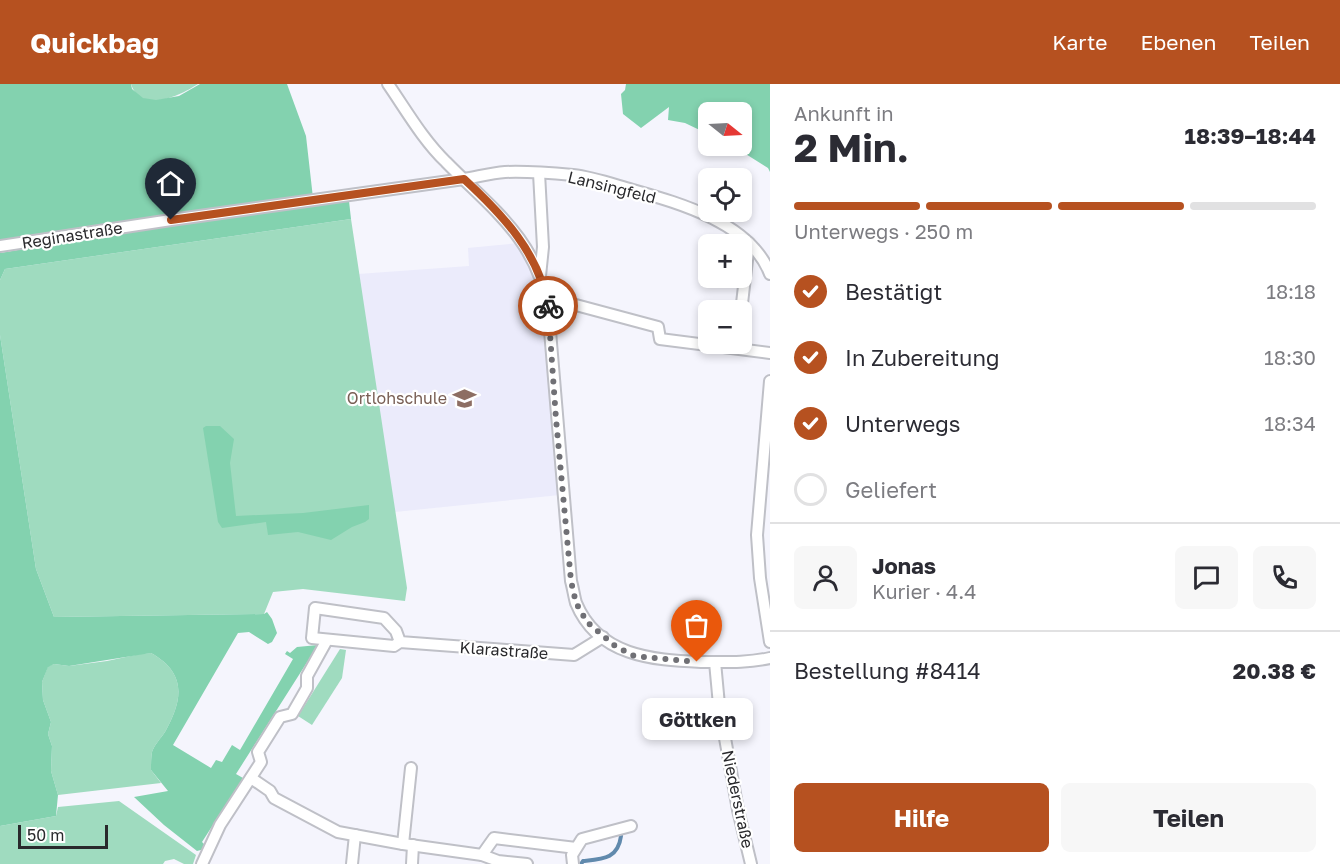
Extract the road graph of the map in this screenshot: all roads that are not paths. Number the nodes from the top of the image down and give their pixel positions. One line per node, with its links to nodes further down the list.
1 (388, 84): 3 (street)
2 (539, 173): 3 (street, Lansingfeld); 4 (street, Lansingfeld); 8 (street)
3 (464, 179): 5 (street, Reginastraße); 8 (street)
4 (737, 234)
5 (0, 246)
6 (752, 246): 7 (street, Lansingfeld)
7 (770, 274)
8 (540, 276): 9 (street)
9 (546, 297): 10 (street); 15 (street)
10 (698, 342)
11 (752, 349): 12 (street)
12 (770, 353)
13 (770, 381): 14 (street)
14 (768, 428): 18 (street)
15 (603, 637): 17 (street, Klarastraße); 20 (street)
16 (327, 640): 17 (street, Klarastraße); 17 (street); 22 (street)
17 (400, 642)
18 (770, 642)
19 (770, 658): 20 (street)
20 (715, 662): 34 (street, Niederstraße)
21 (411, 768): 25 (street)
22 (251, 777): 24 (street); 29 (street)
23 (631, 826): 26 (street)
24 (355, 835): 25 (street); 30 (street)
25 (408, 845): 28 (street); 31 (street)
26 (576, 848): 27 (street); 33 (street)
27 (482, 855): 28 (street); 32 (street)
28 (470, 858)
29 (202, 864)
30 (352, 864)
31 (412, 864)
32 (520, 864)
33 (573, 864)
34 (751, 864)

